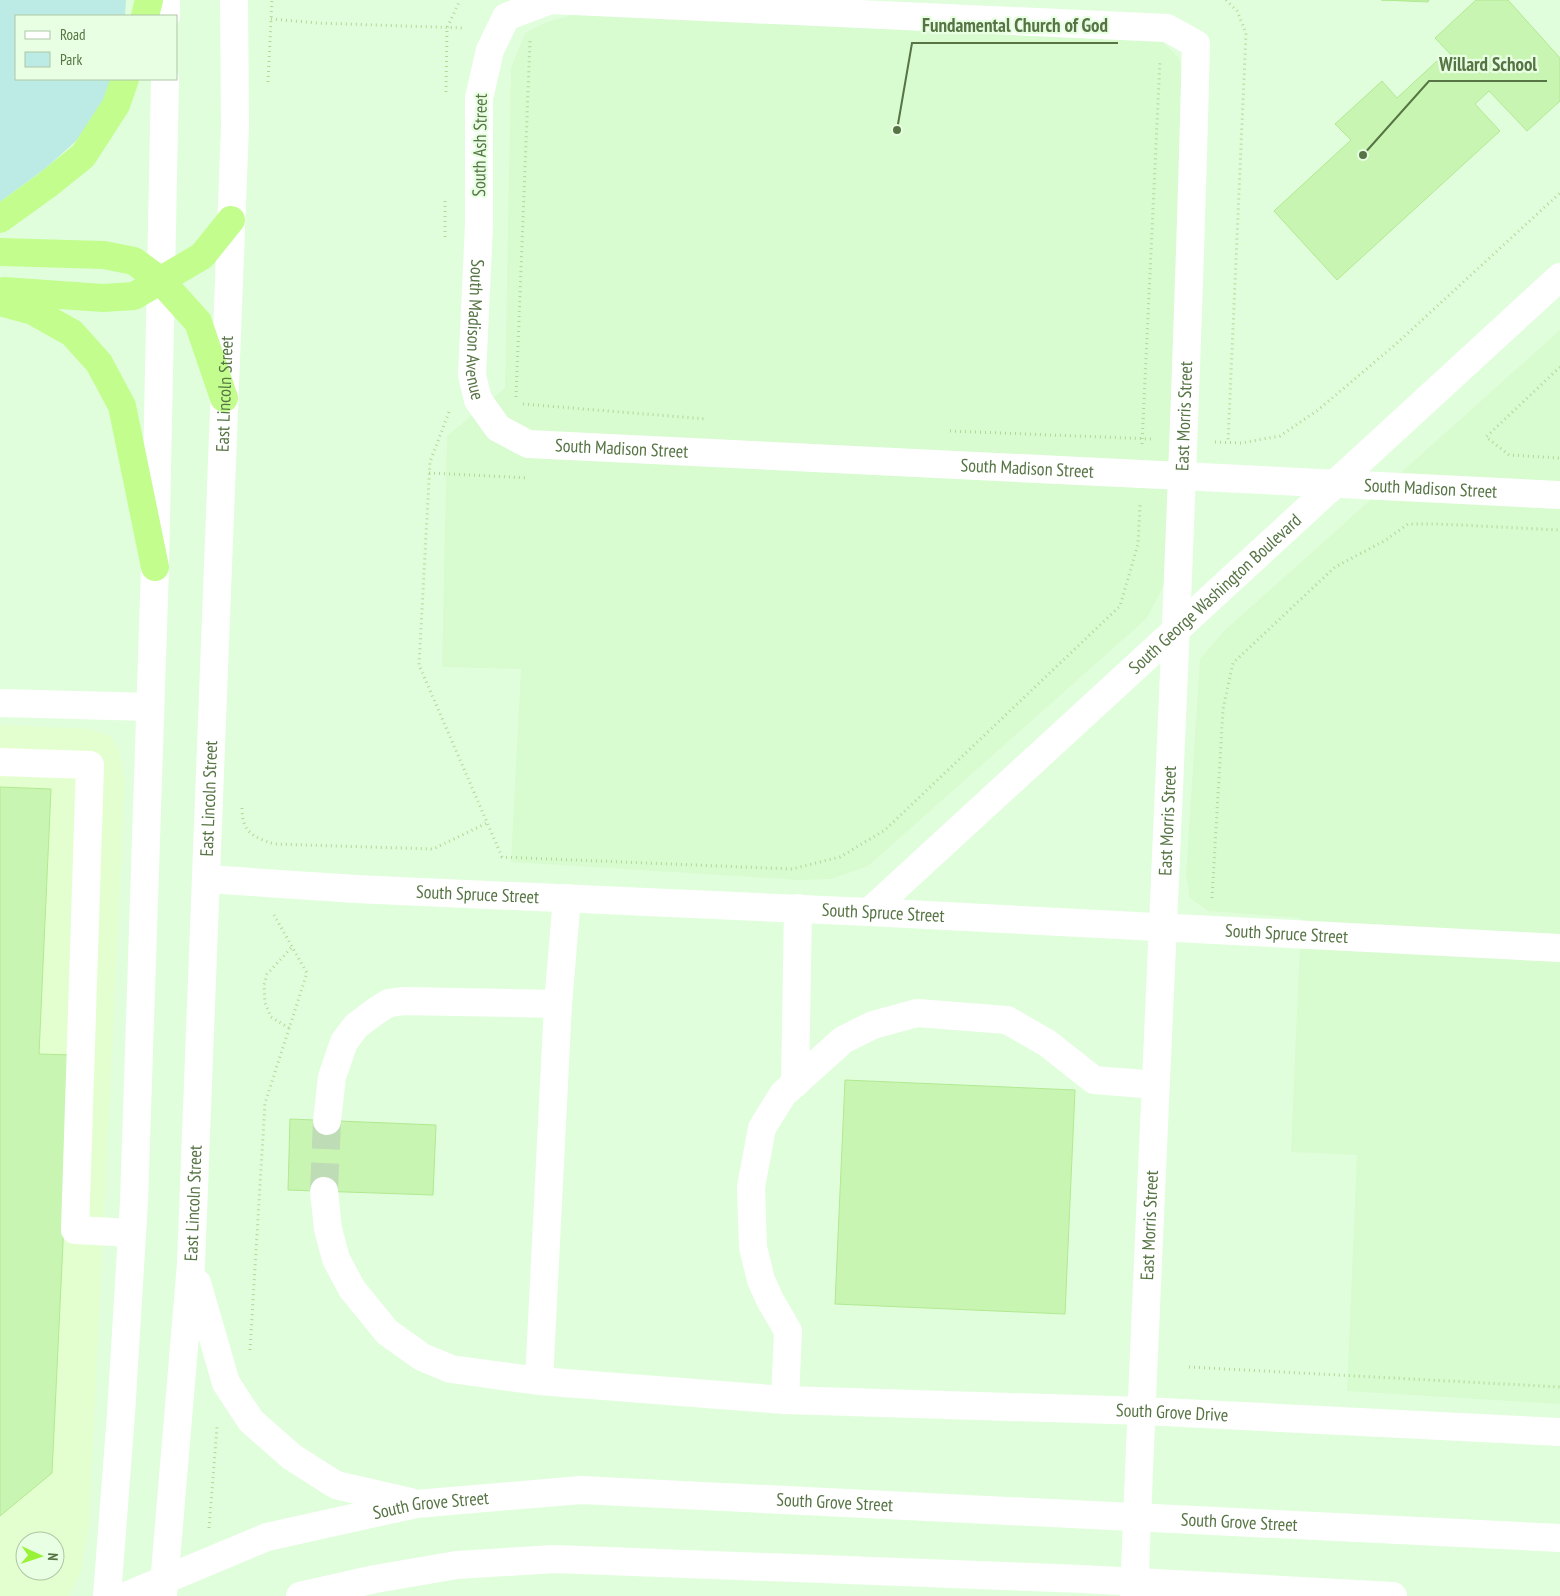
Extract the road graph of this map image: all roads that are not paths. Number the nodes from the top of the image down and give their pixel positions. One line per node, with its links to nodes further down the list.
1 (149, 0): 4 (highway)
2 (166, 0): 5 (street)
3 (234, 0): 10 (street, East Lincoln Street)
4 (144, 15)
5 (166, 15)
6 (1196, 44): 11 (street, South Ash Street); 19 (street, East Morris Street)
7 (125, 80): 9 (highway)
8 (165, 80): 14 (street)
9 (0, 219)
10 (231, 220): 14 (highway); 17 (street, East Lincoln Street)
11 (479, 226): 18 (street, South Madison Avenue)
12 (0, 252): 14 (highway)
13 (1560, 277): 20 (street, South George Washington Boulevard)
14 (161, 281): 15 (highway); 17 (highway); 22 (street)
15 (0, 291)
16 (0, 302): 22 (highway)
17 (224, 398): 27 (street, East Lincoln Street)
18 (498, 428): 19 (street, South Madison Street)
19 (1182, 476): 20 (street, South Madison Street); 23 (street, East Morris Street)
20 (1335, 484): 21 (street, South Madison Street); 23 (street, South George Washington Boulevard)
21 (1560, 495)
22 (155, 566): 25 (street)
23 (1175, 631): 30 (street, South George Washington Boulevard); 31 (street, East Morris Street)
24 (0, 703): 25 (street)
25 (150, 707): 38 (street)
26 (0, 762): 38 (street)
27 (206, 879): 28 (street, South Spruce Street); 39 (street, East Lincoln Street)
28 (566, 898): 29 (street, South Spruce Street); 33 (street)
29 (798, 908): 30 (street, South Spruce Street); 34 (street)
30 (869, 912): 31 (street, South Spruce Street)
31 (1162, 927): 32 (street, South Spruce Street); 35 (street, East Morris Street)
32 (1560, 948)
33 (558, 1004): 36 (street); 40 (street)
34 (795, 1084): 35 (street); 41 (street)
35 (1156, 1085): 42 (street, East Morris Street)
36 (327, 1121)
37 (324, 1191): 40 (street, South Grove Drive)
38 (132, 1233): 49 (street)
39 (191, 1264): 44 (street); 47 (street, East Lincoln Street)
40 (539, 1381): 41 (street, South Grove Drive)
41 (785, 1400): 42 (street, South Grove Drive)
42 (1143, 1410): 43 (street, South Grove Drive); 45 (street, East Morris Street)
43 (1560, 1432)
44 (416, 1504): 45 (street, South Grove Street); 47 (street, South Grove Street)
45 (1137, 1517): 46 (street, South Grove Street); 48 (street, East Morris Street)
46 (1560, 1538)
47 (164, 1588): 50 (street, South Grove Street)
48 (1134, 1589): 51 (street); 52 (street)
49 (107, 1596)
50 (126, 1596)
51 (300, 1596)
52 (1393, 1596)

